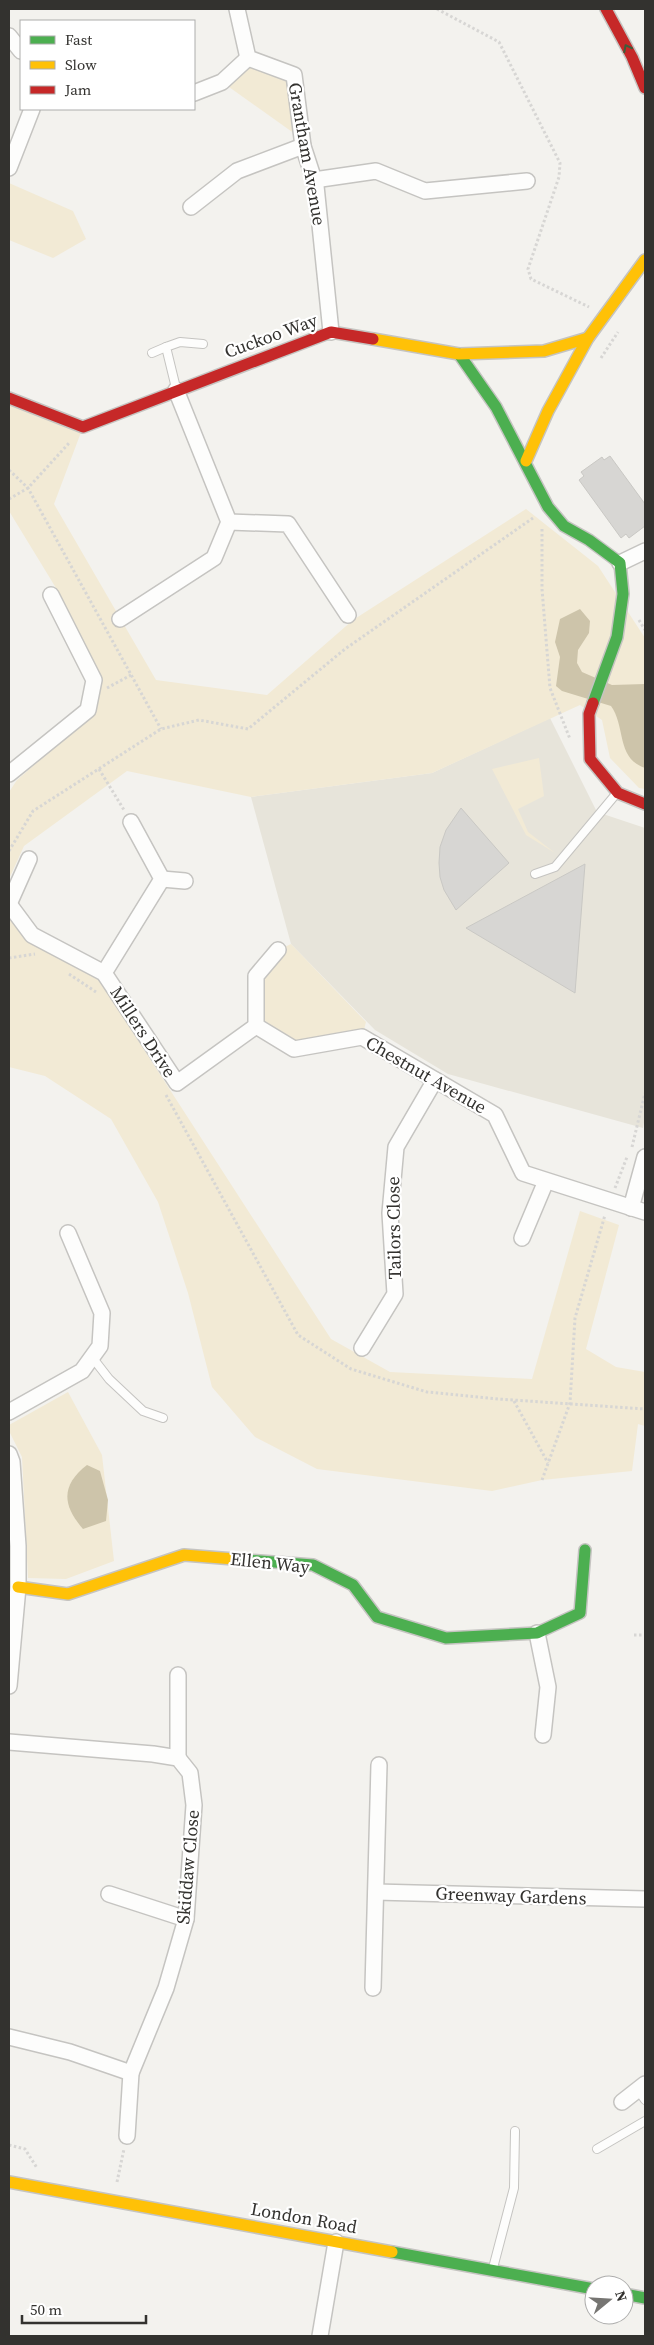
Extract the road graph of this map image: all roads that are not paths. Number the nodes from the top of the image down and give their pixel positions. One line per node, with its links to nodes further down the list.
1 (237, 9): 5 (street)
2 (606, 9): 6 (main road, one-way to 2)
3 (9, 36): 4 (street)
4 (20, 50)
5 (248, 58): 7 (street); 9 (street, Grantham Avenue)
6 (645, 88)
7 (195, 93)
8 (32, 110): 10 (street)
9 (303, 146): 11 (street, Grantham Avenue); 13 (street)
10 (9, 168)
11 (314, 180): 12 (street); 15 (street, Grantham Avenue)
12 (527, 181)
13 (191, 207)
14 (645, 260): 16 (main road)
15 (331, 332): 20 (main road, Cuckoo Way); 21 (main road, Cuckoo Way)
16 (588, 338): 20 (main road, Cuckoo Way); 23 (main road)
17 (203, 344): 18 (lane)
18 (166, 348): 19 (lane); 21 (lane)
19 (152, 353)
20 (459, 354): 23 (main road)
21 (176, 390): 22 (main road, Cuckoo Way); 24 (street)
22 (9, 398)
23 (526, 461): 26 (main road)
24 (229, 522): 28 (street); 29 (street)
25 (645, 551): 26 (street)
26 (620, 563): 31 (main road)
27 (51, 595): 30 (street)
28 (348, 614)
29 (120, 619)
30 (9, 774)
31 (618, 793): 32 (main road); 35 (lane)
32 (645, 804)
33 (131, 822): 36 (street)
34 (29, 859): 38 (street, Millers Drive)
35 (535, 874)
36 (162, 879): 37 (street); 40 (street, Millers Drive)
37 (185, 881)
38 (9, 904): 40 (street, Millers Drive)
39 (278, 950): 41 (street)
40 (104, 973): 41 (street, Millers Drive)
41 (256, 1026): 42 (street, Chestnut Avenue)
42 (435, 1080): 44 (street, Chestnut Avenue); 48 (street, Tailors Close)
43 (645, 1156): 45 (street)
44 (546, 1180): 45 (street, Chestnut Avenue); 47 (street)
45 (638, 1210)
46 (68, 1233): 49 (street)
47 (522, 1238)
48 (362, 1348)
49 (92, 1357): 50 (street); 51 (lane)
50 (9, 1412)
51 (163, 1418)
52 (9, 1454): 54 (street)
53 (585, 1550): 55 (main road, Ellen Way)
54 (18, 1587): 55 (main road, Ellen Way); 57 (street)
55 (537, 1633): 58 (street)
56 (178, 1676): 60 (street)
57 (9, 1686)
58 (543, 1735)
59 (9, 1742): 60 (street)
60 (178, 1758): 65 (street, Skiddaw Close)
61 (379, 1765): 62 (street)
62 (376, 1892): 64 (street, Greenway Gardens); 66 (street)
63 (109, 1894): 65 (street)
64 (645, 1899)
65 (186, 1919): 68 (street, Skiddaw Close)
66 (373, 1988)
67 (9, 2037): 68 (street)
68 (131, 2073): 73 (street, Skiddaw Close)
69 (643, 2091): 70 (street)
70 (622, 2102)
71 (645, 2121): 74 (lane)
72 (515, 2131): 77 (lane)
73 (127, 2136)
74 (597, 2149)
75 (9, 2182): 76 (main road, London Road)
76 (336, 2242): 77 (main road, London Road); 79 (street)
77 (492, 2270): 78 (main road, London Road)
78 (584, 2286)
79 (320, 2336)

